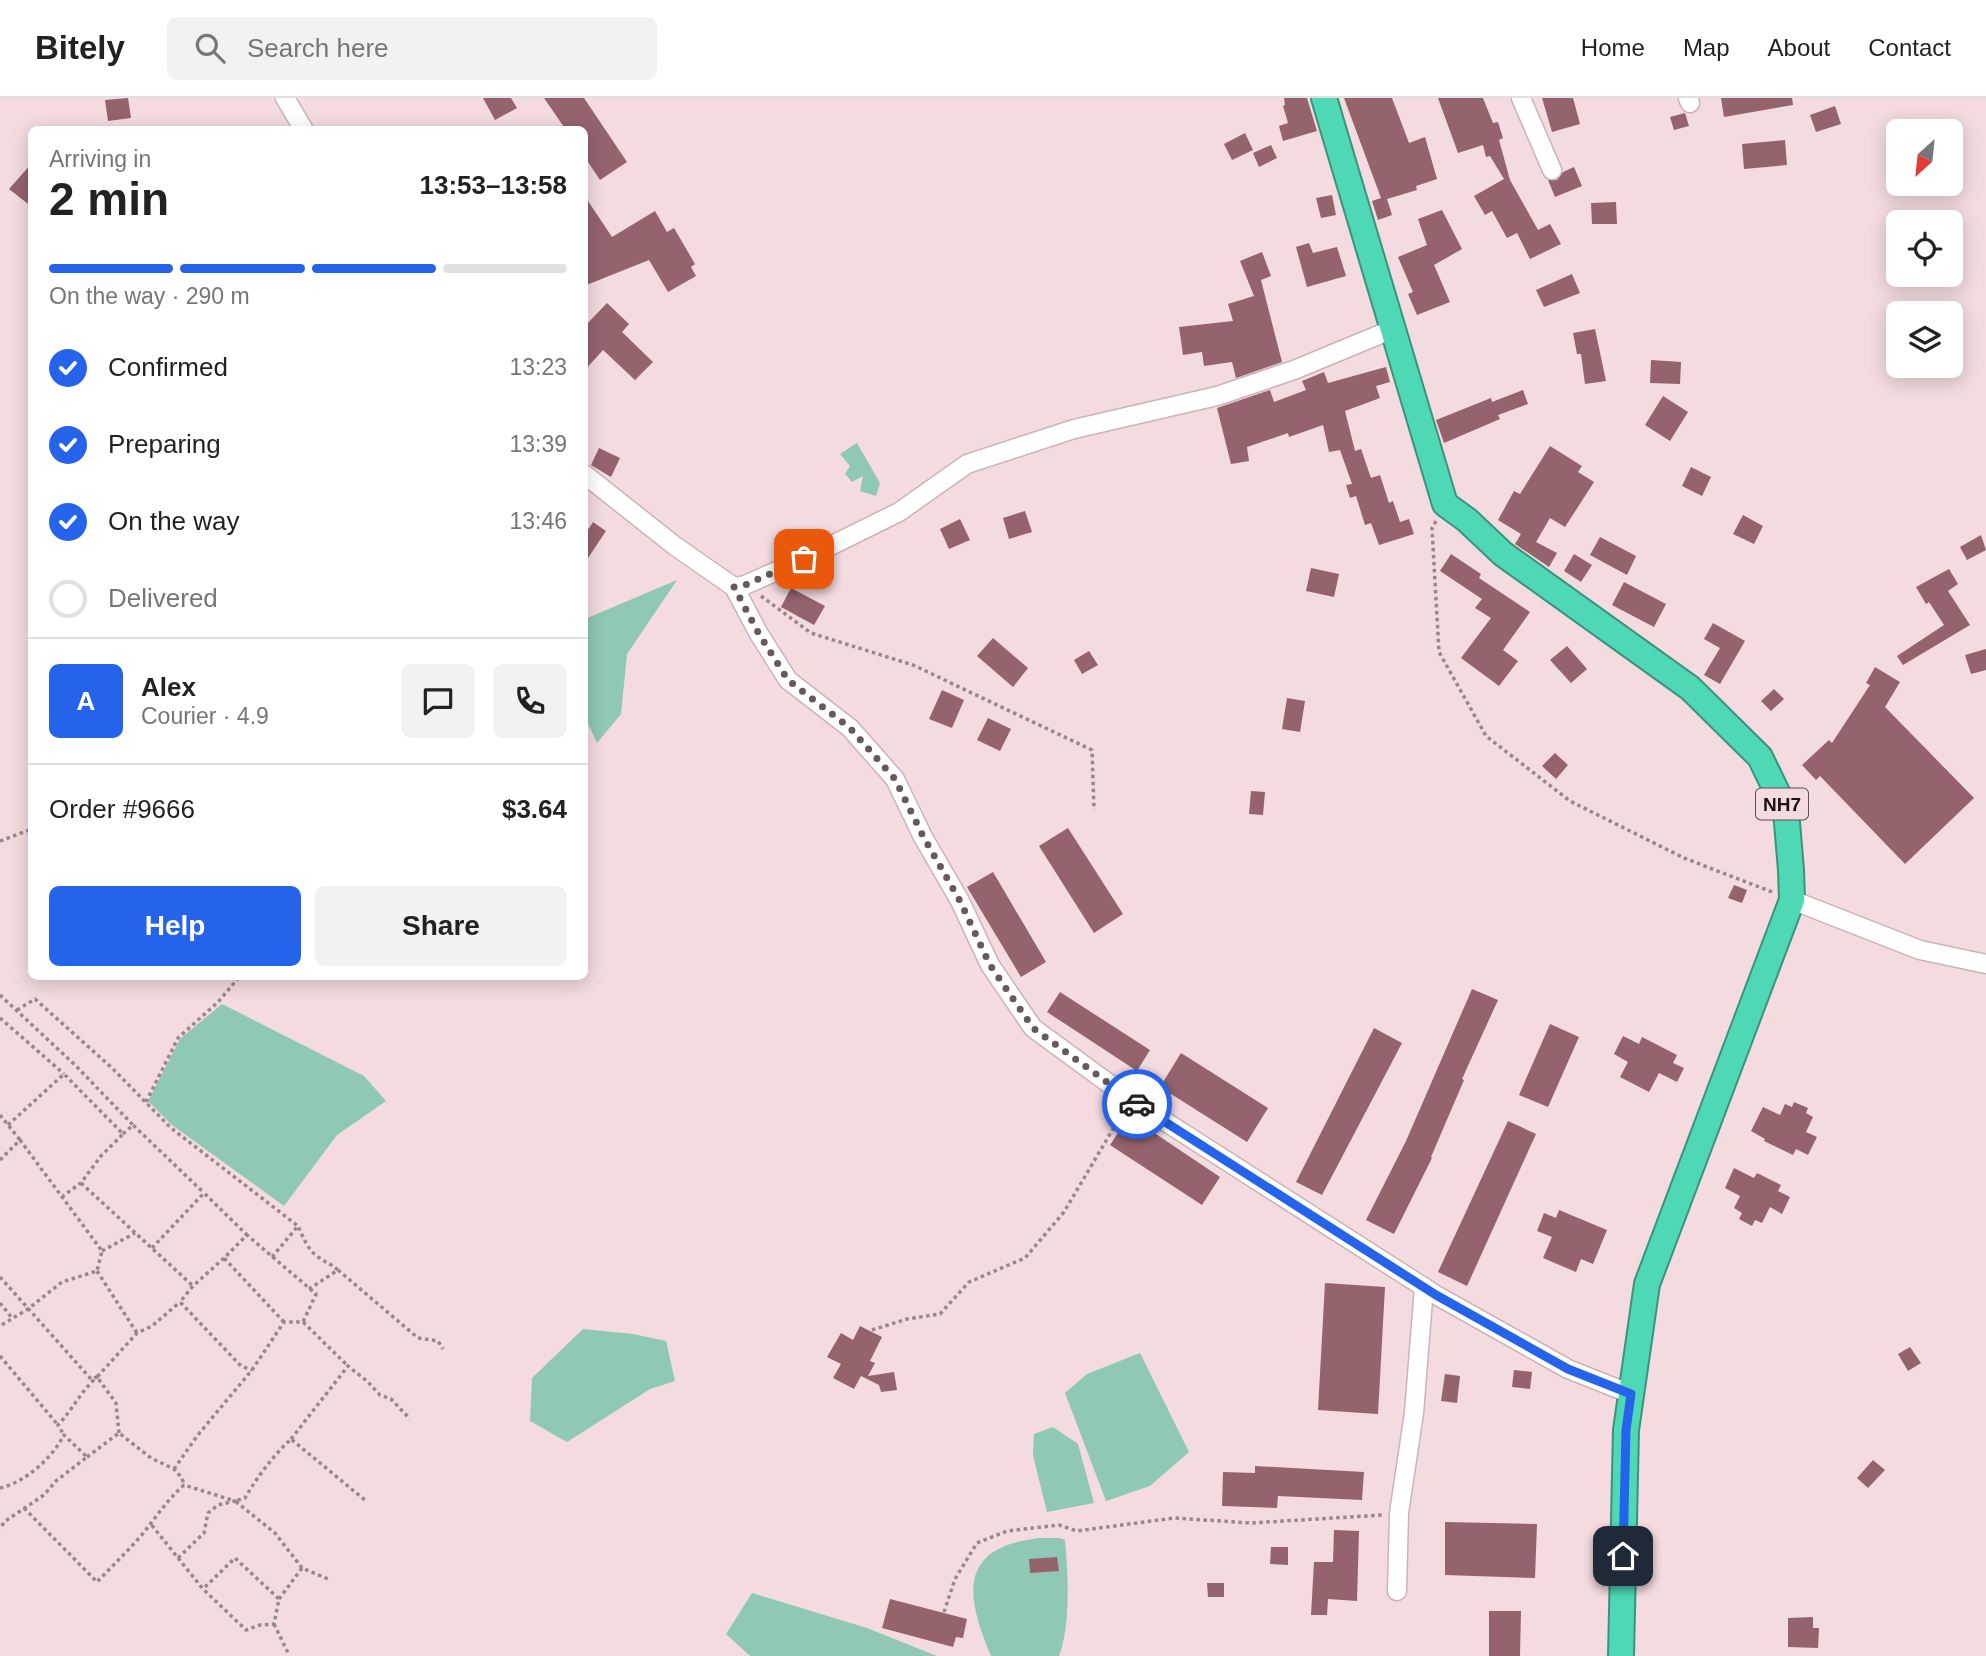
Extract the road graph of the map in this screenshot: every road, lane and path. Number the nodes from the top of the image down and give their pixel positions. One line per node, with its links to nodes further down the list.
1 (285, 98): 4 (street)
2 (1324, 98): 6 (highway)
3 (1521, 98): 5 (street)
4 (302, 126)
5 (1552, 170)
6 (1393, 329): 8 (highway); 9 (street)
7 (588, 477): 9 (street)
8 (1445, 504): 13 (highway, NH7); 13 (path)
9 (740, 586): 10 (path); 20 (street)
10 (1094, 810)
11 (28, 830): 12 (path)
12 (0, 841)
13 (1791, 900): 14 (street); 58 (highway, NH7)
14 (1986, 964)
15 (237, 980): 21 (path)
16 (0, 995): 17 (path)
17 (17, 1010): 21 (path); 24 (path)
18 (0, 1018): 19 (path)
19 (64, 1074): 23 (path); 25 (path)
20 (1130, 1100): 42 (street); 51 (path)
21 (146, 1102): 31 (path)
22 (0, 1115): 23 (path)
23 (8, 1125): 26 (path)
24 (133, 1125): 25 (path); 29 (path)
25 (123, 1134): 28 (path)
26 (20, 1140): 27 (path); 30 (path)
27 (0, 1160)
28 (81, 1183): 30 (path); 32 (path)
29 (204, 1193): 33 (path); 34 (path)
30 (62, 1197): 35 (path)
31 (298, 1226): 36 (path); 38 (path)
32 (135, 1233): 34 (path); 35 (path)
33 (247, 1236): 36 (path); 37 (path)
34 (152, 1248): 41 (path)
35 (102, 1251): 39 (path)
36 (272, 1257): 43 (path)
37 (224, 1258): 41 (path); 48 (path)
38 (338, 1270): 43 (path); 53 (path)
39 (96, 1271): 46 (path); 52 (path)
40 (0, 1277): 46 (path)
41 (193, 1286): 44 (path)
42 (1424, 1287): 58 (street); 71 (street)
43 (309, 1289): 49 (path)
44 (180, 1302): 52 (path); 56 (path)
45 (0, 1303): 47 (path)
46 (28, 1309): 47 (path); 57 (path)
47 (13, 1318): 50 (path)
48 (284, 1322): 49 (path); 56 (path)
49 (303, 1322): 55 (path)
50 (0, 1326)
51 (872, 1330)
52 (137, 1334): 57 (path)
53 (443, 1349)
54 (0, 1356): 60 (path)
55 (348, 1366): 59 (path); 63 (path)
56 (252, 1370): 65 (path)
57 (97, 1377): 60 (path); 61 (path)
58 (1631, 1394): 83 (highway, NH7)
59 (410, 1419)
60 (58, 1425): 62 (path)
61 (119, 1433): 64 (path); 65 (path)
62 (64, 1435): 64 (path); 67 (path)
63 (291, 1439): 68 (path); 69 (path)
64 (87, 1457): 70 (path)
65 (174, 1469): 66 (path)
66 (184, 1485): 68 (path); 72 (path)
67 (0, 1488)
68 (235, 1501): 74 (path); 75 (path)
69 (366, 1501)
70 (24, 1508): 72 (path); 73 (path)
71 (1399, 1513): 78 (street); 80 (path)
72 (150, 1523): 74 (path)
73 (0, 1529)
74 (178, 1558): 77 (path)
75 (302, 1568): 76 (path); 79 (path)
76 (328, 1579)
77 (203, 1589): 79 (path); 81 (path)
78 (1397, 1591)
79 (279, 1599): 81 (path)
80 (944, 1612)
81 (274, 1624): 82 (path)
82 (289, 1655)
83 (1621, 1656)

